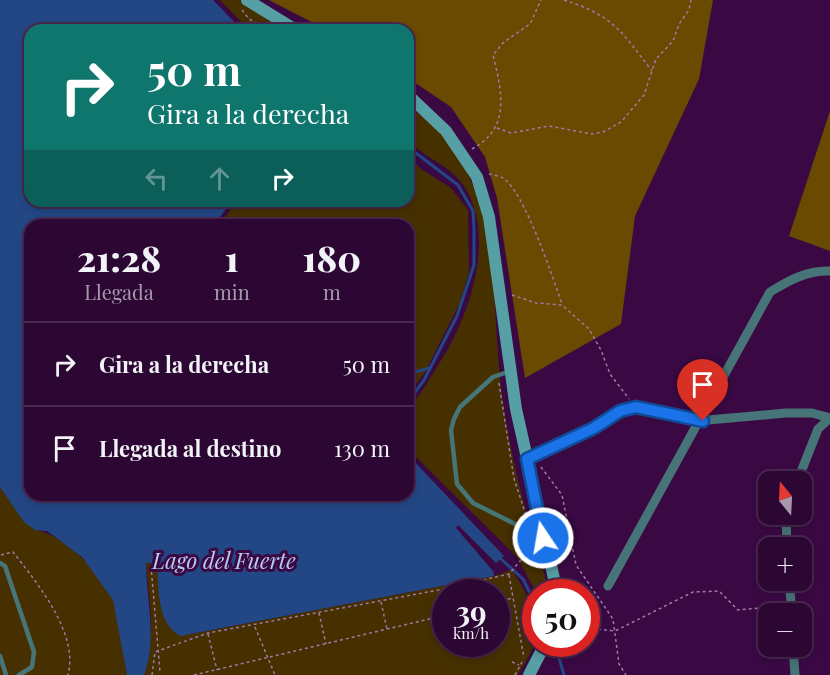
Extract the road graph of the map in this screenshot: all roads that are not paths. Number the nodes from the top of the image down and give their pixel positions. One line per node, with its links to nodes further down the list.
1 (245, 5): 2 (main road)
2 (284, 24)
3 (414, 101): 5 (main road)
4 (830, 270): 7 (street)
5 (504, 373): 8 (main road); 10 (lane)
6 (830, 418): 7 (street); 9 (street)
7 (697, 421): 8 (street); 13 (street)
8 (527, 459): 10 (main road)
9 (801, 471)
10 (539, 541): 12 (main road)
11 (0, 562): 18 (lane)
12 (552, 579)
13 (608, 586)
14 (0, 656): 17 (lane)
15 (538, 657): 19 (main road)
16 (794, 657): 20 (street)
17 (6, 675)
18 (19, 675)
19 (528, 675)
20 (795, 675)

